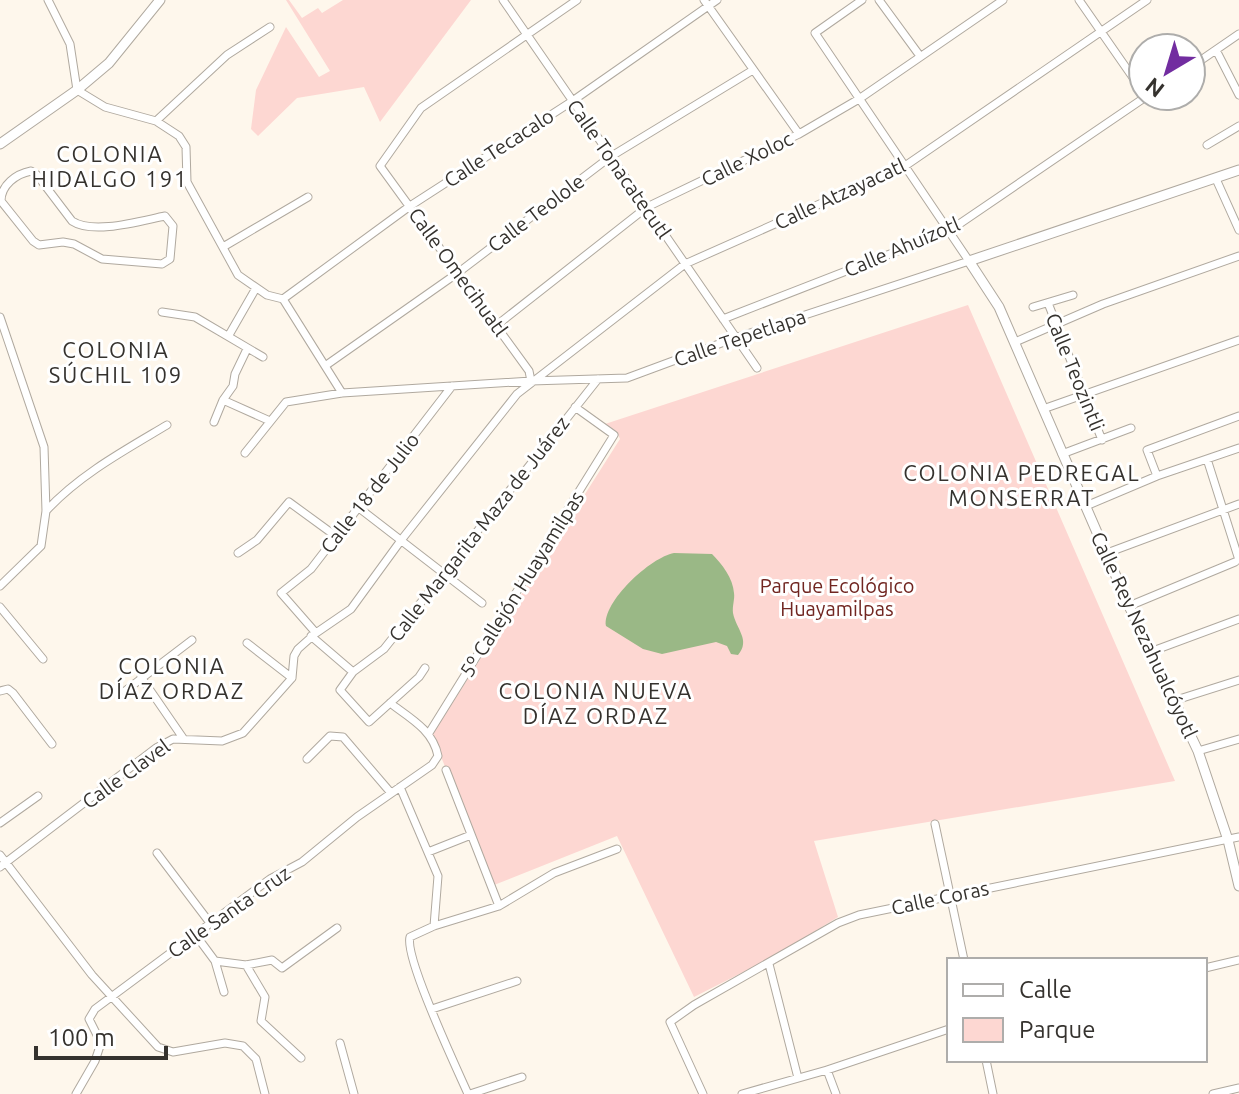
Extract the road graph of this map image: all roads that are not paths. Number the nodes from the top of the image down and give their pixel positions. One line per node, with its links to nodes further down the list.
1 (48, 0): 21 (street)
2 (160, 0): 21 (street)
3 (503, 0): 15 (street, Calle Tonacatecutl)
4 (577, 0): 15 (street)
5 (717, 0): 11 (street, Calle Tecacalo)
6 (862, 0): 23 (street)
7 (879, 0): 17 (street)
8 (1003, 0): 17 (street, Calle Xoloc)
9 (1079, 0): 13 (street)
10 (1147, 0): 13 (street, Calle Atzayacatl)
11 (706, 3): 20 (street); 24 (street, Calle Tecacalo)
12 (270, 27): 26 (street)
13 (1101, 31): 19 (street); 32 (street, Calle Atzayacatl)
14 (1239, 34): 16 (street)
15 (526, 35): 24 (street, Calle Tonacatecutl); 36 (street, Calle Omecihuatl)
16 (1216, 50): 18 (street); 22 (street)
17 (920, 56): 23 (street, Calle Xoloc)
18 (1207, 56)
19 (1127, 68)
20 (753, 70): 28 (street); 31 (street, Calle Teolole)
21 (77, 90): 26 (street); 29 (street)
22 (1239, 95)
23 (859, 99): 28 (street, Calle Xoloc); 32 (street)
24 (571, 102): 31 (street, Calle Tonacatecutl); 36 (street, Calle Tecacalo)
25 (1127, 108): 40 (street, Calle Ahuízotl)
26 (156, 121): 41 (street)
27 (1239, 126): 30 (street)
28 (799, 134): 37 (street, Calle Xoloc)
29 (0, 144)
30 (1207, 145)
31 (610, 157): 37 (street, Calle Tonacatecutl); 45 (street, Calle Teolole)
32 (905, 166): 40 (street); 44 (street, Calle Atzayacatl)
33 (1238, 172): 34 (street, Calle Tepetlapa)
34 (1216, 179): 39 (street); 43 (street, Calle Tepetlapa)
35 (308, 197): 41 (street)
36 (410, 206): 45 (street, Calle Omecihuatl); 48 (street, Calle Tecacalo)
37 (647, 207): 44 (street, Calle Tonacatecutl); 55 (street, Calle Xoloc)
38 (3, 210): 38 (street)
39 (1239, 230)
40 (949, 231): 43 (street); 53 (street, Calle Ahuízotl)
41 (223, 247): 46 (street)
42 (1239, 256): 54 (street)
43 (969, 261): 57 (street, Calle Tepetlapa); 59 (street, Calle Rey Nezahualcóyotl)
44 (685, 264): 53 (street, Calle Tonacatecutl); 65 (street, Calle Atzayacatl)
45 (459, 272): 55 (street, Calle Omecihuatl); 62 (street, Calle Teolole)
46 (256, 288): 48 (street); 56 (street)
47 (1073, 295): 49 (street)
48 (283, 299): 62 (street)
49 (1048, 303): 50 (street); 54 (street, Calle Teozintli)
50 (1033, 307)
51 (162, 312): 56 (street)
52 (0, 317): 87 (street)
53 (723, 319): 57 (street, Calle Tonacatecutl)
54 (1056, 324): 59 (street); 68 (street, Calle Teozintli)
55 (497, 325): 65 (street, Calle Omecihuatl)
56 (229, 335): 60 (street)
57 (735, 338): 63 (street, Calle Tonacatecutl); 64 (street, Calle Tepetlapa)
58 (1239, 340): 68 (street)
59 (1015, 342): 71 (street, Calle Rey Nezahualcóyotl)
60 (247, 349): 61 (street); 69 (street)
61 (263, 357)
62 (325, 366): 67 (street)
63 (757, 368)
64 (598, 379): 65 (street, Calle Tepetlapa); 70 (street, Calle Margarita Maza de Juárez)
65 (531, 381): 66 (street, Calle Tepetlapa); 89 (street, Calle Atzayacatl)
66 (452, 386): 67 (street, Calle Tepetlapa); 85 (street, Calle 18 de Julio)
67 (342, 393): 73 (street, Calle Tepetlapa)
68 (1084, 395): 71 (street); 77 (street, Calle Teozintli)
69 (223, 400): 73 (street); 74 (street)
70 (575, 407): 93 (street, Calle Margarita Maza de Juárez); 113 (street, 5º Callejón Huayamilpas)
71 (1043, 409): 80 (street, Calle Rey Nezahualcóyotl)
72 (1239, 416): 82 (street)
73 (270, 421): 79 (street, Calle Tepetlapa)
74 (214, 422)
75 (167, 425): 87 (street)
76 (1131, 428): 77 (street)
77 (1102, 440): 80 (street)
78 (1239, 448): 81 (street)
79 (245, 453)
80 (1062, 454): 83 (street, Calle Rey Nezahualcóyotl)
81 (1207, 459): 82 (street); 86 (street)
82 (1157, 476): 83 (street)
83 (1087, 503): 91 (street, Calle Rey Nezahualcóyotl)
84 (1239, 504): 86 (street)
85 (359, 508): 88 (street, Calle 18 de Julio); 89 (street)
86 (1222, 509): 91 (street); 92 (street)
87 (46, 511): 94 (street)
88 (337, 537): 90 (street); 99 (street, Calle 18 de Julio)
89 (402, 539): 93 (street); 99 (street, Calle Atzayacatl)
90 (238, 553)
91 (1107, 553): 96 (street, Calle Rey Nezahualcóyotl)
92 (1237, 561): 96 (street)
93 (444, 572): 95 (street); 105 (street, Calle Margarita Maza de Juárez)
94 (0, 586)
95 (482, 603)
96 (1129, 606): 102 (street, Calle Rey Nezahualcóyotl)
97 (0, 607): 103 (street)
98 (1239, 619): 102 (street)
99 (314, 634): 105 (street); 107 (street, Calle Clavel)
100 (192, 640): 106 (street)
101 (247, 643): 107 (street)
102 (1150, 652): 111 (street, Calle Rey Nezahualcóyotl)
103 (43, 659)
104 (425, 668): 112 (street)
105 (353, 672): 112 (street)
106 (141, 677): 110 (street); 114 (street)
107 (292, 678): 114 (street, Calle Clavel)
108 (1239, 680): 111 (street)
109 (0, 691): 116 (street)
110 (125, 691)
111 (1173, 701): 117 (street, Calle Rey Nezahualcóyotl)
112 (390, 703): 113 (street)
113 (429, 733): 120 (street, Calle Santa Cruz)
114 (183, 738): 131 (street, Calle Clavel)
115 (1239, 739): 117 (street)
116 (52, 744)
117 (1198, 751): 126 (street, Calle Rey Nezahualcóyotl)
118 (307, 759): 121 (street)
119 (446, 770): 125 (street)
120 (400, 787): 121 (street, Calle Santa Cruz); 128 (street)
121 (391, 793): 135 (street, Calle Santa Cruz)
122 (38, 796): 123 (street)
123 (0, 823)
124 (935, 824): 133 (street)
125 (471, 835): 128 (street); 134 (street)
126 (1234, 839): 132 (street, Calle Rey Nezahualcóyotl); 133 (street, Calle Coras)
127 (617, 849): 134 (street)
128 (428, 852): 136 (street)
129 (157, 853): 135 (street)
130 (0, 855): 131 (street)
131 (3, 865): 147 (street)
132 (1239, 886)
133 (950, 897): 139 (street); 142 (street, Calle Coras)
134 (499, 906): 136 (street)
135 (210, 923): 138 (street, Calle Santa Cruz)
136 (434, 926): 148 (street)
137 (337, 928): 143 (street)
138 (195, 934): 141 (street); 147 (street, Calle Santa Cruz)
139 (964, 958)
140 (1239, 960): 144 (street)
141 (215, 961): 143 (street); 146 (street)
142 (769, 964): 155 (street); 162 (street, Calle Coras)
143 (246, 965): 151 (street)
144 (1207, 968)
145 (517, 981): 148 (street)
146 (224, 992)
147 (111, 997): 158 (street, Calle Santa Cruz); 159 (street)
148 (432, 1009): 161 (street)
149 (947, 1030): 153 (street)
150 (340, 1043): 160 (street)
151 (301, 1058)
152 (986, 1062): 165 (street)
153 (827, 1070): 155 (street); 164 (street)
154 (522, 1077): 161 (street)
155 (798, 1078): 157 (street)
156 (1239, 1088): 166 (street)
157 (758, 1092): 163 (street)
158 (76, 1094)
159 (265, 1094)
160 (354, 1094)
161 (469, 1094)
162 (703, 1094)
163 (742, 1094)
164 (836, 1094)
165 (993, 1094)
166 (1213, 1094)

